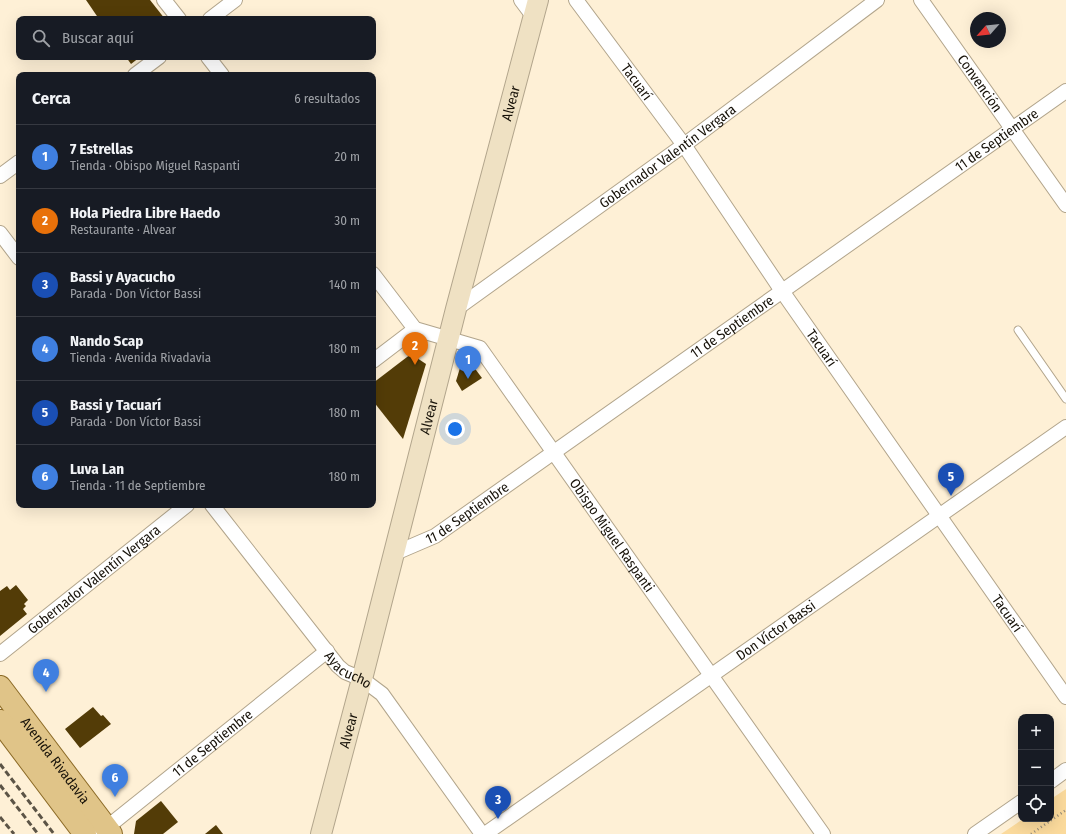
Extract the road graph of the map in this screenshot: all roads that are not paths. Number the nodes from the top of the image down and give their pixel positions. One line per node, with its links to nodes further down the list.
1 (164, 0): 8 (street)
2 (235, 0): 9 (street)
3 (520, 0): 7 (street)
4 (576, 0): 16 (street, Tacuarí)
5 (877, 0): 16 (street, Gobernador Valentín Vergara)
6 (921, 0): 15 (street, Convención)
7 (536, 8): 24 (street, Alvear)
8 (177, 16)
9 (214, 16)
10 (155, 60): 12 (street)
11 (210, 60): 13 (street)
12 (139, 72)
13 (220, 72)
14 (1066, 91): 15 (street, 11 de Septiembre)
15 (1013, 129): 19 (street, Convención); 23 (street, 11 de Septiembre)
16 (684, 145): 23 (street, Tacuarí); 24 (street, Gobernador Valentín Vergara)
17 (16, 164): 18 (street)
18 (0, 176)
19 (1066, 205)
20 (0, 233): 21 (street)
21 (16, 254)
22 (376, 278): 25 (street)
23 (782, 290): 31 (street, 11 de Septiembre); 34 (street, Tacuarí)
24 (456, 309): 27 (street, Alvear)
25 (415, 329): 27 (street, Obispo Miguel Raspanti); 28 (street)
26 (1018, 330): 29 (lane)
27 (449, 339): 31 (street, Obispo Miguel Raspanti); 35 (street, Alvear)
28 (376, 359)
29 (1066, 399)
30 (1066, 427): 34 (street, Don Víctor Bassi)
31 (554, 451): 35 (street, 11 de Septiembre); 38 (street, Obispo Miguel Raspanti)
32 (183, 508): 37 (street, Gobernador Valentín Vergara)
33 (214, 508): 36 (street, Ayacucho)
34 (939, 516): 38 (street, Don Víctor Bassi); 41 (street, Tacuarí)
35 (393, 554): 39 (street, Alvear)
36 (327, 651): 39 (street, Ayacucho); 46 (street, 11 de Septiembre)
37 (0, 654)
38 (712, 676): 49 (street, Don Víctor Bassi); 50 (street, Obispo Miguel Raspanti)
39 (362, 679): 48 (street, Alvear); 49 (street, Ayacucho)
40 (0, 687): 46 (main road, Avenida Rivadavia)
41 (1066, 697)
42 (0, 721): 47 (main road, Avenida Rivadavia)
43 (1066, 770): 44 (street)
44 (1054, 779)
45 (1018, 804): 51 (street)
46 (105, 832)
47 (85, 834)
48 (321, 834)
49 (484, 834)
50 (823, 834)
51 (975, 834)

